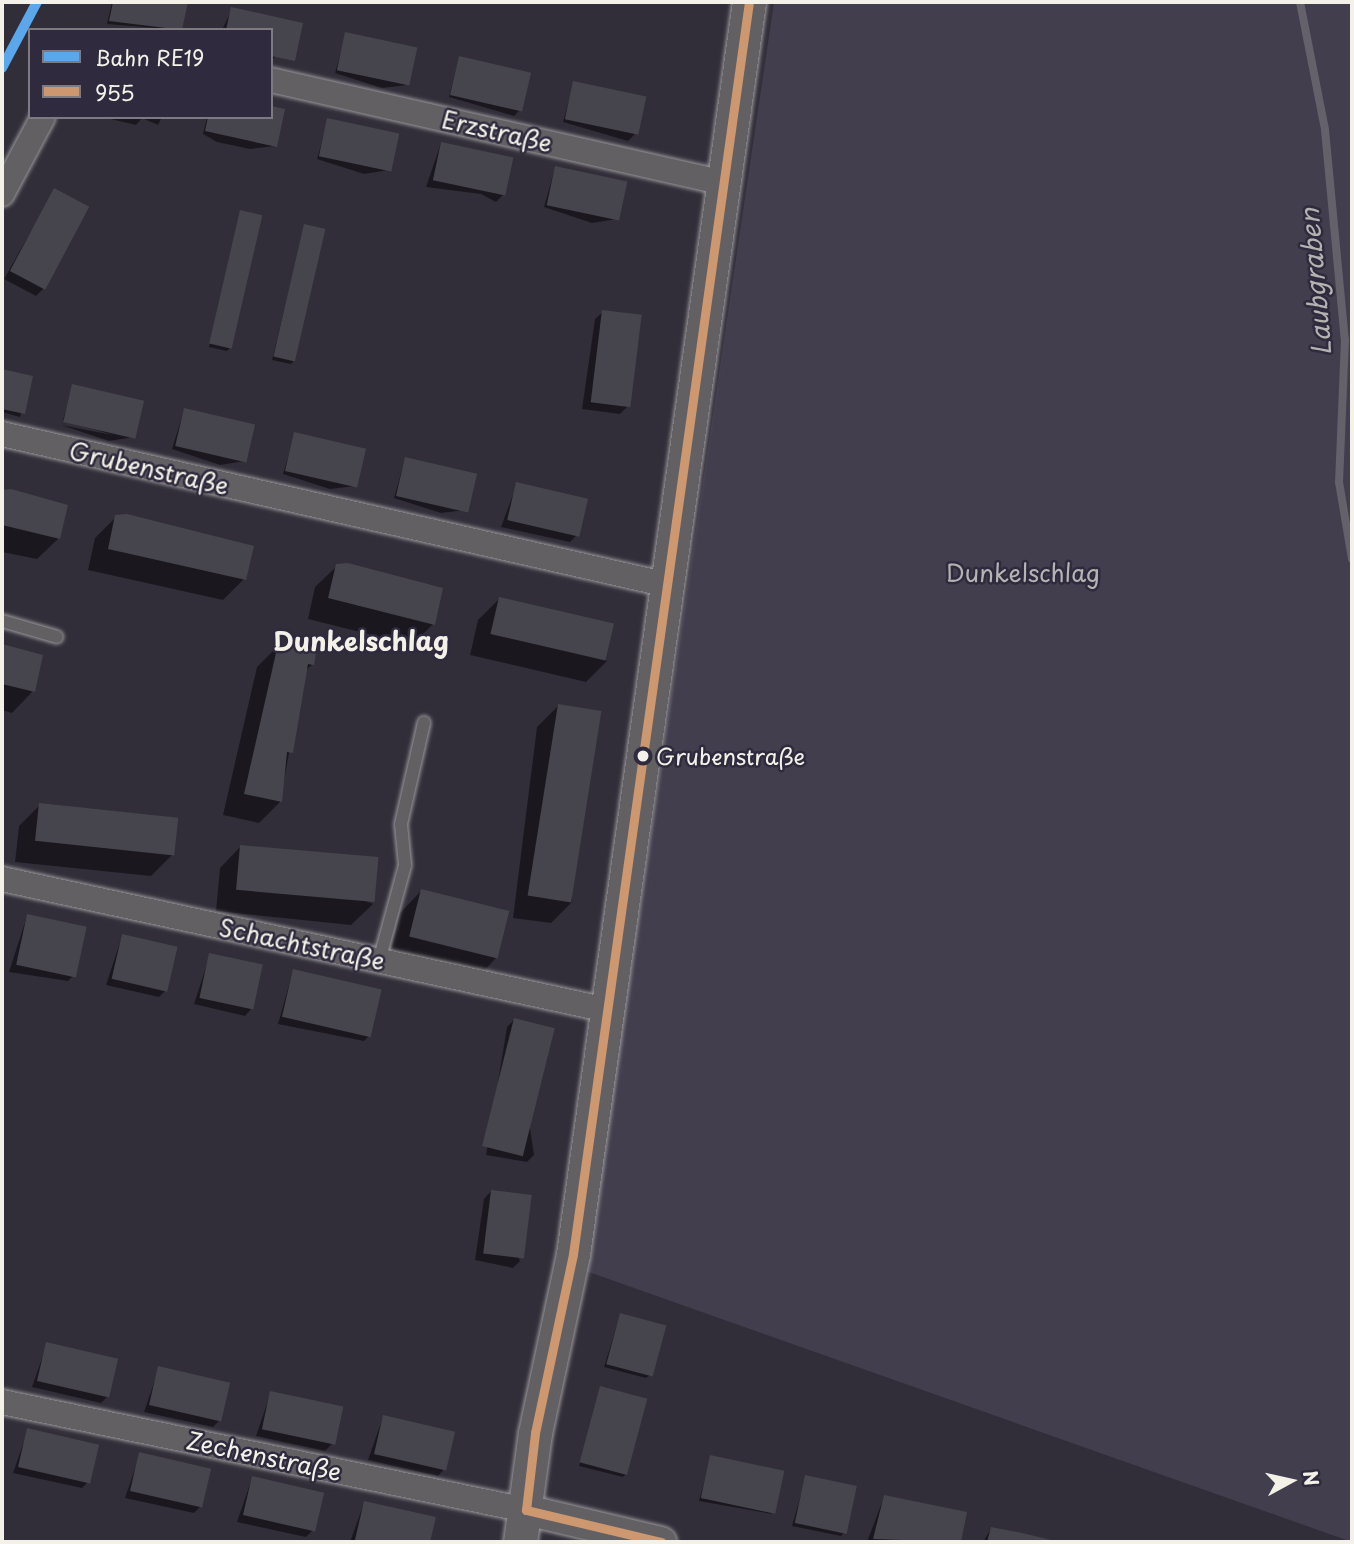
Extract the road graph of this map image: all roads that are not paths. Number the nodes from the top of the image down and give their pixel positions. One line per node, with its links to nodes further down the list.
1 (749, 2): 4 (main road)
2 (273, 80): 4 (street, Erzstraße)
3 (42, 119): 5 (street)
4 (723, 183): 7 (main road)
5 (2, 194)
6 (2, 435): 7 (street, Grubenstraße)
7 (664, 584): 13 (main road)
8 (2, 621): 9 (lane)
9 (57, 637)
10 (424, 723): 12 (lane)
11 (2, 879): 12 (street, Schachtstraße)
12 (379, 961): 13 (street, Schachtstraße)
13 (603, 1009): 15 (main road)
14 (2, 1402): 15 (street, Zechenstraße)
15 (526, 1510): 16 (main road); 17 (street)
16 (520, 1542)
17 (661, 1542)

